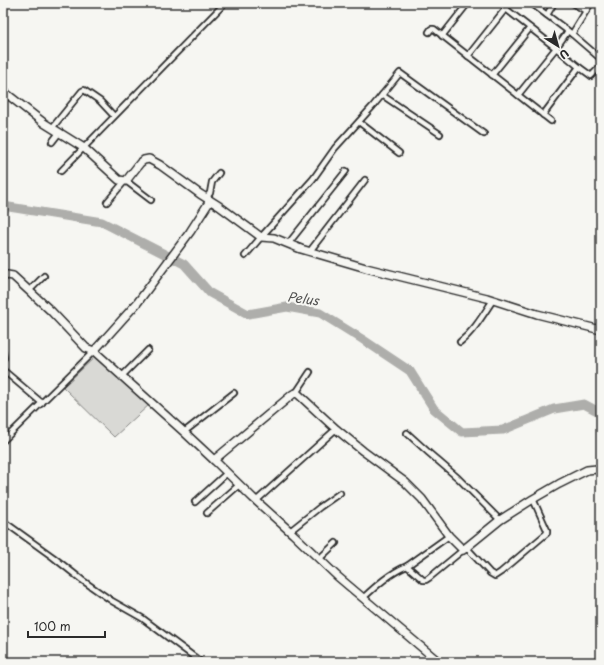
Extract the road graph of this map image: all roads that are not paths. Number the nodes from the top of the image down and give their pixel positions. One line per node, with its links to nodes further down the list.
1 (225, 3): 27 (street)
2 (468, 3): 14 (street)
3 (510, 3): 8 (street)
4 (531, 3): 10 (street)
5 (554, 3): 10 (street)
6 (573, 3): 9 (street)
7 (591, 3): 9 (street)
8 (506, 9): 11 (street); 18 (street)
9 (586, 11): 13 (street)
10 (547, 15): 13 (street)
11 (530, 28): 15 (street); 22 (street)
12 (429, 32): 14 (street)
13 (570, 33): 15 (street); 17 (street)
14 (442, 36): 18 (street)
15 (556, 48): 21 (street); 25 (street)
16 (601, 48): 17 (street)
17 (597, 55): 19 (street)
18 (468, 56): 22 (street)
19 (601, 59)
20 (601, 66): 21 (street)
21 (579, 67): 26 (street)
22 (492, 75): 25 (street)
23 (3, 91): 30 (street)
24 (382, 95): 29 (street); 32 (street); 33 (street)
25 (518, 95): 26 (street)
26 (543, 115): 28 (street)
27 (114, 116): 30 (street); 35 (street)
28 (551, 121)
29 (358, 122): 36 (street); 45 (street)
30 (52, 128): 31 (street)
31 (59, 133): 34 (street); 35 (street)
32 (440, 134)
33 (484, 134)
34 (52, 142)
35 (84, 148): 37 (street); 41 (street)
36 (399, 153)
37 (61, 171)
38 (346, 171): 46 (street)
39 (219, 173): 42 (street)
40 (365, 180): 47 (street)
41 (125, 181): 42 (street); 43 (street); 44 (street)
42 (208, 199): 45 (street); 56 (street)
43 (152, 200)
44 (107, 202)
45 (261, 237): 46 (street); 48 (street)
46 (288, 244): 47 (street)
47 (310, 251): 52 (street)
48 (245, 256)
49 (44, 276): 51 (street)
50 (3, 278): 51 (street)
51 (29, 291): 56 (street)
52 (493, 300): 53 (street); 54 (street)
53 (601, 330)
54 (460, 342)
55 (148, 350): 61 (street)
56 (94, 351): 61 (street); 64 (street)
57 (3, 353): 58 (street)
58 (3, 359)
59 (3, 370): 64 (street)
60 (310, 372): 63 (street)
61 (122, 376): 66 (street)
62 (234, 393): 66 (street)
63 (296, 393): 65 (street); 69 (street)
64 (42, 403): 68 (street)
65 (336, 429): 75 (street); 81 (street)
66 (184, 432): 69 (street)
67 (407, 433): 79 (street)
68 (3, 440)
69 (214, 460): 70 (street)
70 (227, 473): 72 (street); 76 (street)
71 (601, 473): 74 (street)
72 (239, 485): 75 (street); 77 (street)
73 (340, 493): 80 (street)
74 (533, 499): 79 (street); 83 (street)
75 (256, 501): 80 (street)
76 (195, 502)
77 (207, 513)
78 (3, 520): 87 (street)
79 (500, 520): 83 (street)
80 (290, 531): 84 (street)
81 (450, 536): 83 (street); 85 (street)
82 (336, 542): 84 (street)
83 (465, 548): 85 (street)
84 (319, 559): 86 (street)
85 (407, 566): 86 (street)
86 (363, 598): 88 (street)
87 (201, 662)
88 (439, 662)

